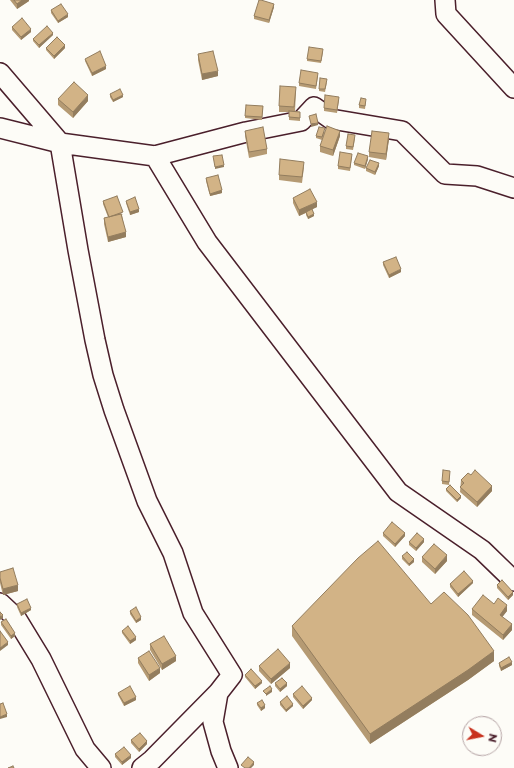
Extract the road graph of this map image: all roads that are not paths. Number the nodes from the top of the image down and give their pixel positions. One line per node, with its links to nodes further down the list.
1 (445, 0): 3 (street)
2 (0, 73): 5 (street)
3 (514, 88)
4 (0, 128): 5 (street)
5 (60, 143): 6 (street); 10 (street)
6 (155, 156): 7 (street); 8 (street)
7 (514, 188)
8 (514, 581)
9 (0, 603): 11 (street)
10 (218, 692): 12 (street); 13 (street)
11 (101, 768)
12 (142, 768)
13 (228, 768)

